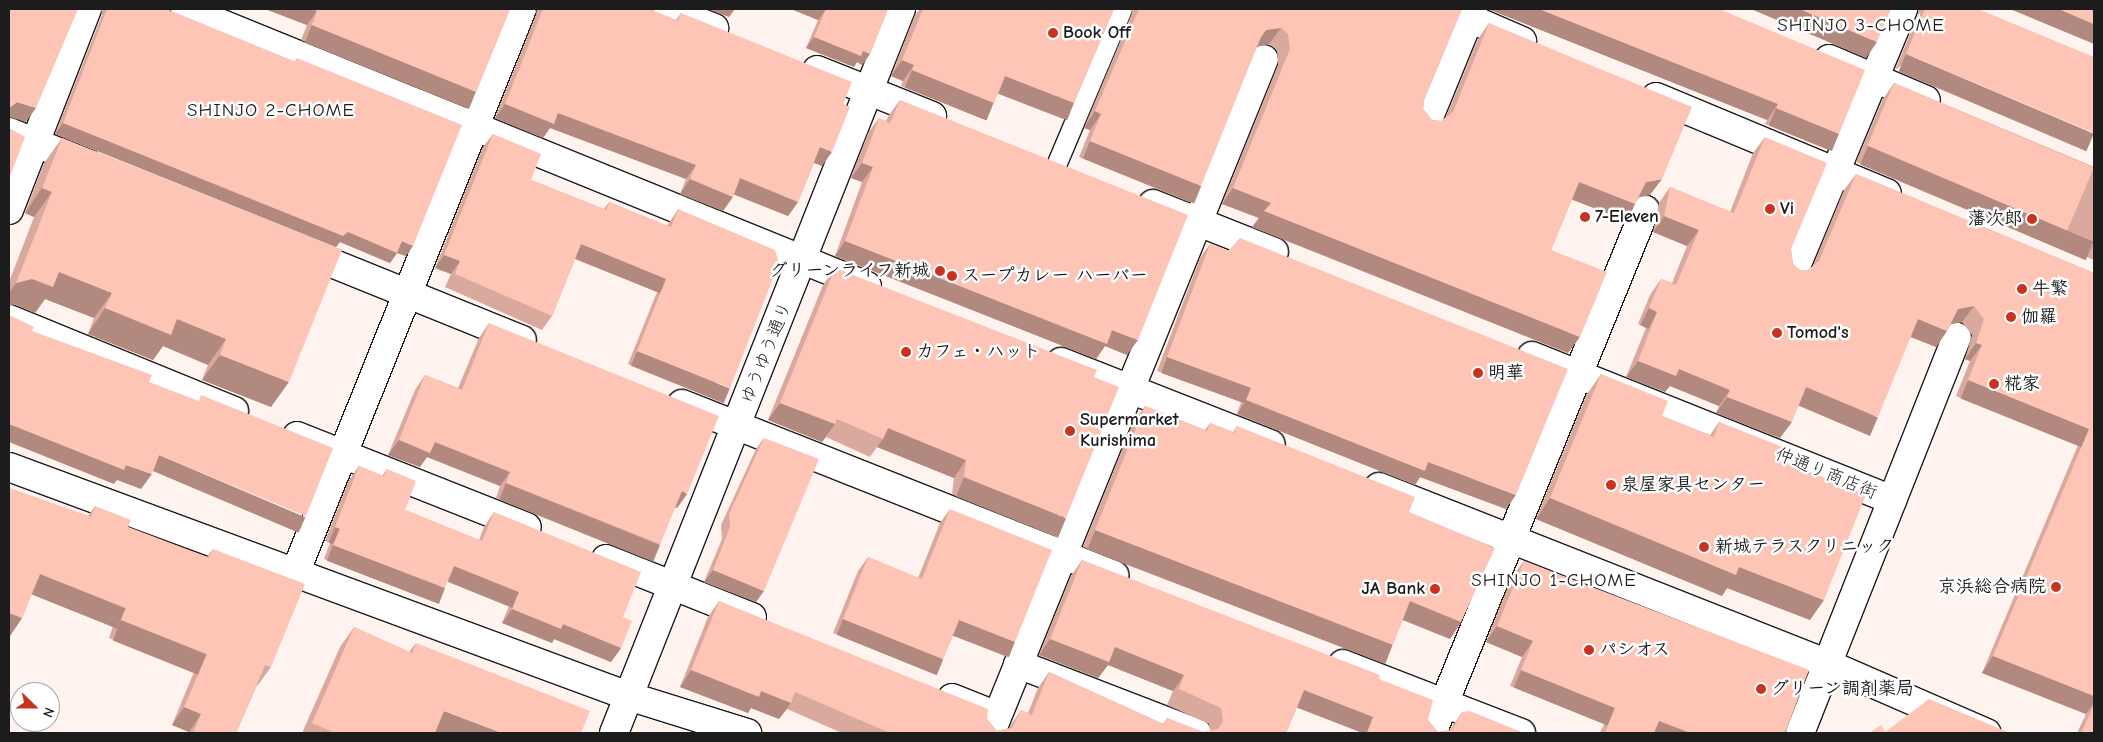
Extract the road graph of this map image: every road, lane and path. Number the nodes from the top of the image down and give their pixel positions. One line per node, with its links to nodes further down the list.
1 (87, 9): 22 (street)
2 (185, 9): 19 (street)
3 (522, 9): 19 (street)
4 (667, 9): 9 (street)
5 (901, 9): 16 (street, ゆうゆう通り)
6 (1122, 9): 24 (lane)
7 (1903, 9): 14 (street)
8 (1471, 14): 11 (street); 18 (street)
9 (741, 39)
10 (1801, 47): 14 (street)
11 (1551, 53)
12 (1264, 59): 32 (street)
13 (796, 61): 16 (street)
14 (1874, 78): 17 (street); 25 (street)
15 (1634, 87): 25 (street)
16 (870, 91): 20 (street); 34 (street, ゆうゆう通り)
17 (1947, 109)
18 (1427, 122)
19 (473, 126): 34 (street); 37 (street)
20 (958, 126)
21 (9, 132): 22 (street)
22 (35, 143): 26 (street); 30 (street)
23 (1030, 154): 24 (street)
24 (1056, 165): 27 (street)
25 (1835, 171): 29 (street); 36 (street)
26 (116, 176)
27 (1082, 176)
28 (1126, 193): 32 (street)
29 (1915, 204)
30 (9, 210)
31 (1645, 210): 44 (street)
32 (1196, 221): 35 (street); 45 (street)
33 (279, 242): 37 (street)
34 (804, 261): 38 (street); 47 (street, ゆうゆう通り)
35 (1296, 261)
36 (1794, 270)
37 (406, 293): 42 (street); 49 (street)
38 (888, 294)
39 (9, 319): 49 (street)
40 (1957, 337): 52 (street)
41 (1506, 345): 44 (street, 仲通り商店街)
42 (544, 349)
43 (1035, 352): 45 (street)
44 (1578, 375): 52 (street, 仲通り商店街); 54 (street)
45 (1127, 388): 48 (street); 56 (street)
46 (654, 393): 47 (street)
47 (737, 426): 56 (street); 58 (street, ゆうゆう通り)
48 (1292, 453)
49 (342, 454): 53 (street); 57 (street)
50 (9, 467): 57 (street)
51 (1356, 478): 54 (street)
52 (1892, 500): 63 (street)
53 (554, 538)
54 (1511, 539): 63 (street); 66 (street)
55 (581, 549): 58 (street)
56 (1061, 555): 59 (street); 62 (street)
57 (295, 573): 65 (street)
58 (673, 585): 60 (street); 65 (street, ゆうゆう通り)
59 (1143, 586)
60 (775, 626)
61 (1317, 654): 66 (street)
62 (1018, 664): 67 (street); 70 (street)
63 (1828, 664): 73 (street); 74 (street)
64 (923, 686): 67 (street)
65 (628, 696): 68 (street, ゆうゆう通り); 69 (street)
66 (1445, 703): 71 (street); 72 (street)
67 (994, 724)
68 (614, 733)
69 (747, 733)
70 (1197, 733)
71 (1432, 733)
72 (1521, 733)
73 (1800, 733)
74 (1988, 733)

